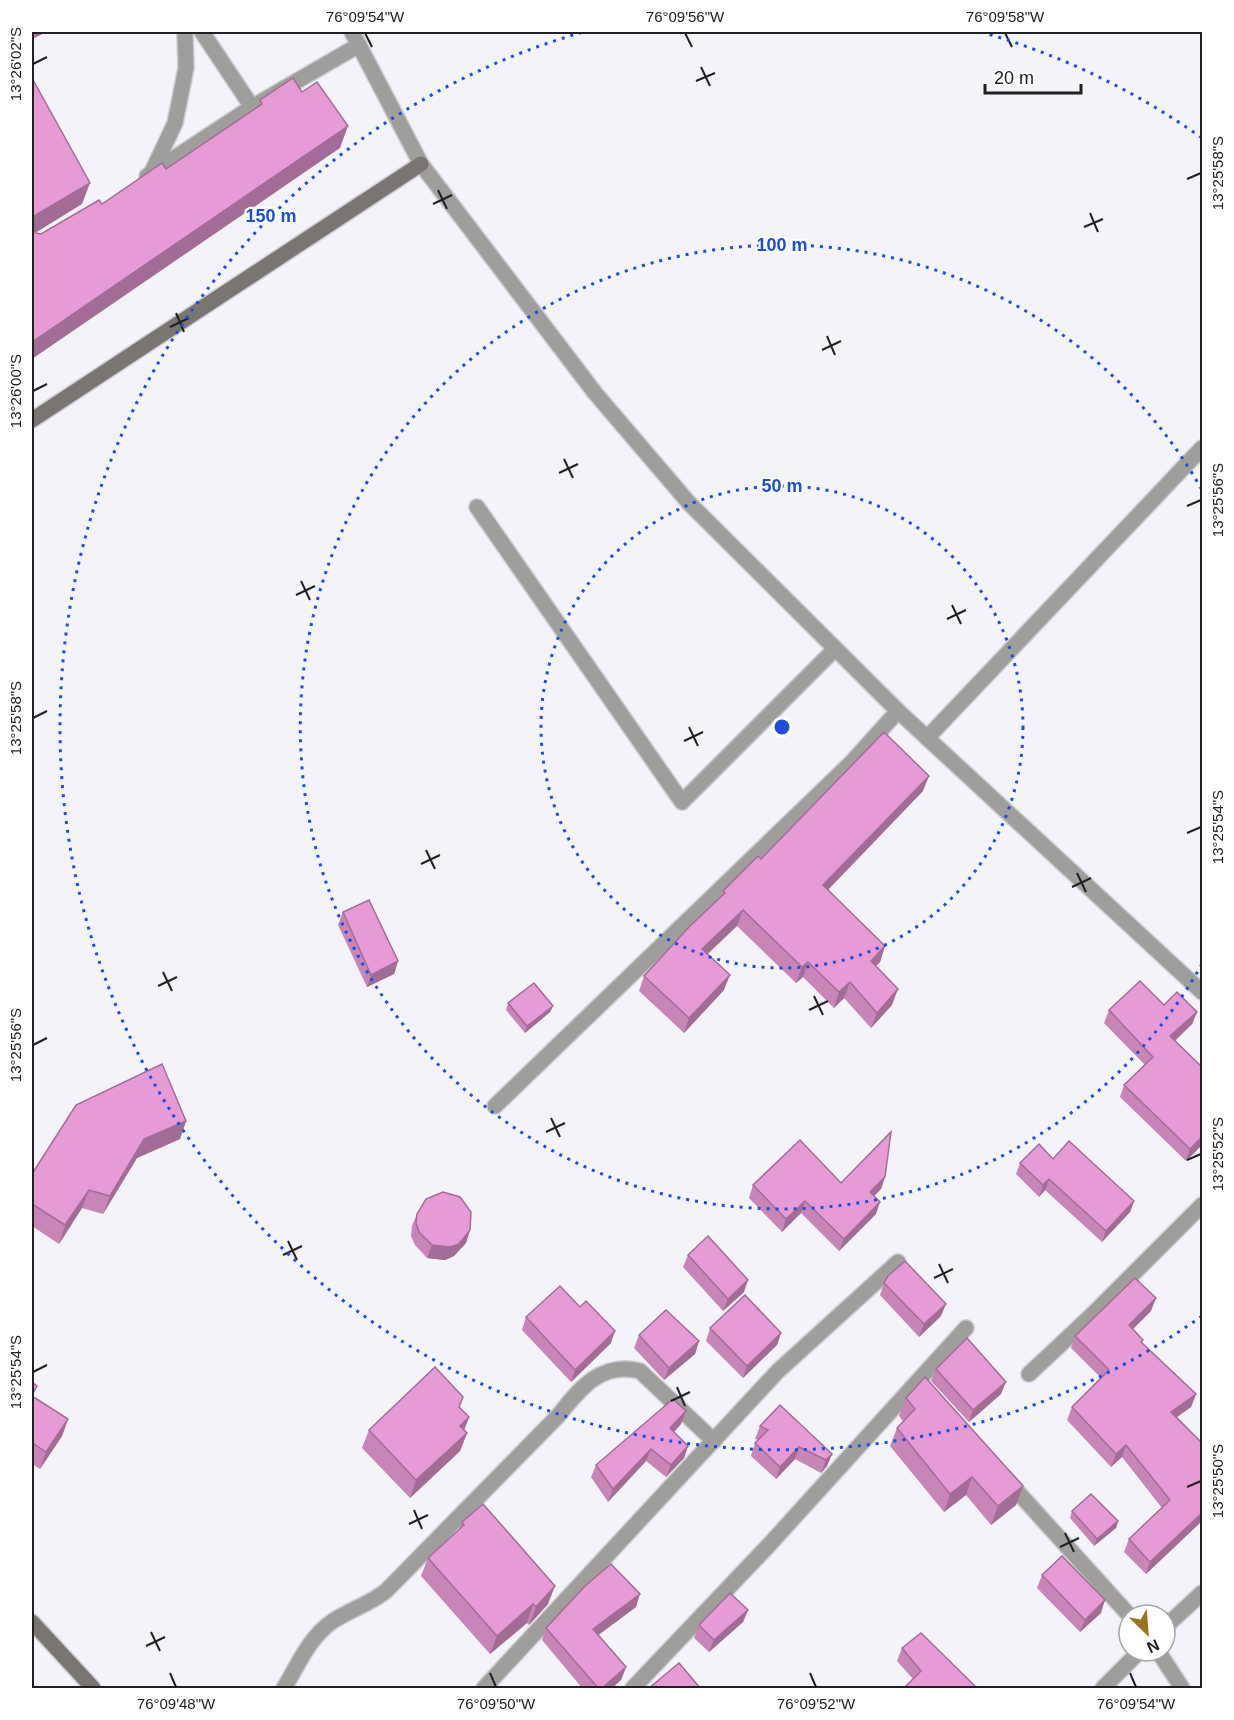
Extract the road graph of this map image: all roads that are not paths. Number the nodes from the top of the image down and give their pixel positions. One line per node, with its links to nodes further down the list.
1 (185, 32): 6 (street)
2 (202, 32): 4 (street)
3 (355, 38): 4 (street); 5 (street)
4 (252, 107): 6 (street)
5 (421, 164): 8 (street); 11 (street)
6 (151, 174): 7 (street)
7 (131, 186)
8 (32, 420)
9 (1203, 448): 13 (street)
10 (477, 507): 11 (street)
11 (835, 649): 12 (street)
12 (898, 711): 13 (street); 15 (street)
13 (927, 738): 14 (street)
14 (1203, 992)
15 (495, 1106)
16 (1203, 1205): 19 (street)
17 (898, 1262): 20 (street)
18 (966, 1328): 31 (street)
19 (1029, 1374)
20 (714, 1441): 29 (street); 30 (street)
21 (996, 1468): 23 (street)
22 (1203, 1593): 24 (street)
23 (1118, 1603)
24 (1177, 1616)
25 (32, 1622): 28 (street)
26 (1128, 1663): 32 (street)
27 (1166, 1663): 33 (street)
28 (93, 1689)
29 (284, 1689)
30 (484, 1689)
31 (633, 1689)
32 (1103, 1689)
33 (1182, 1689)

